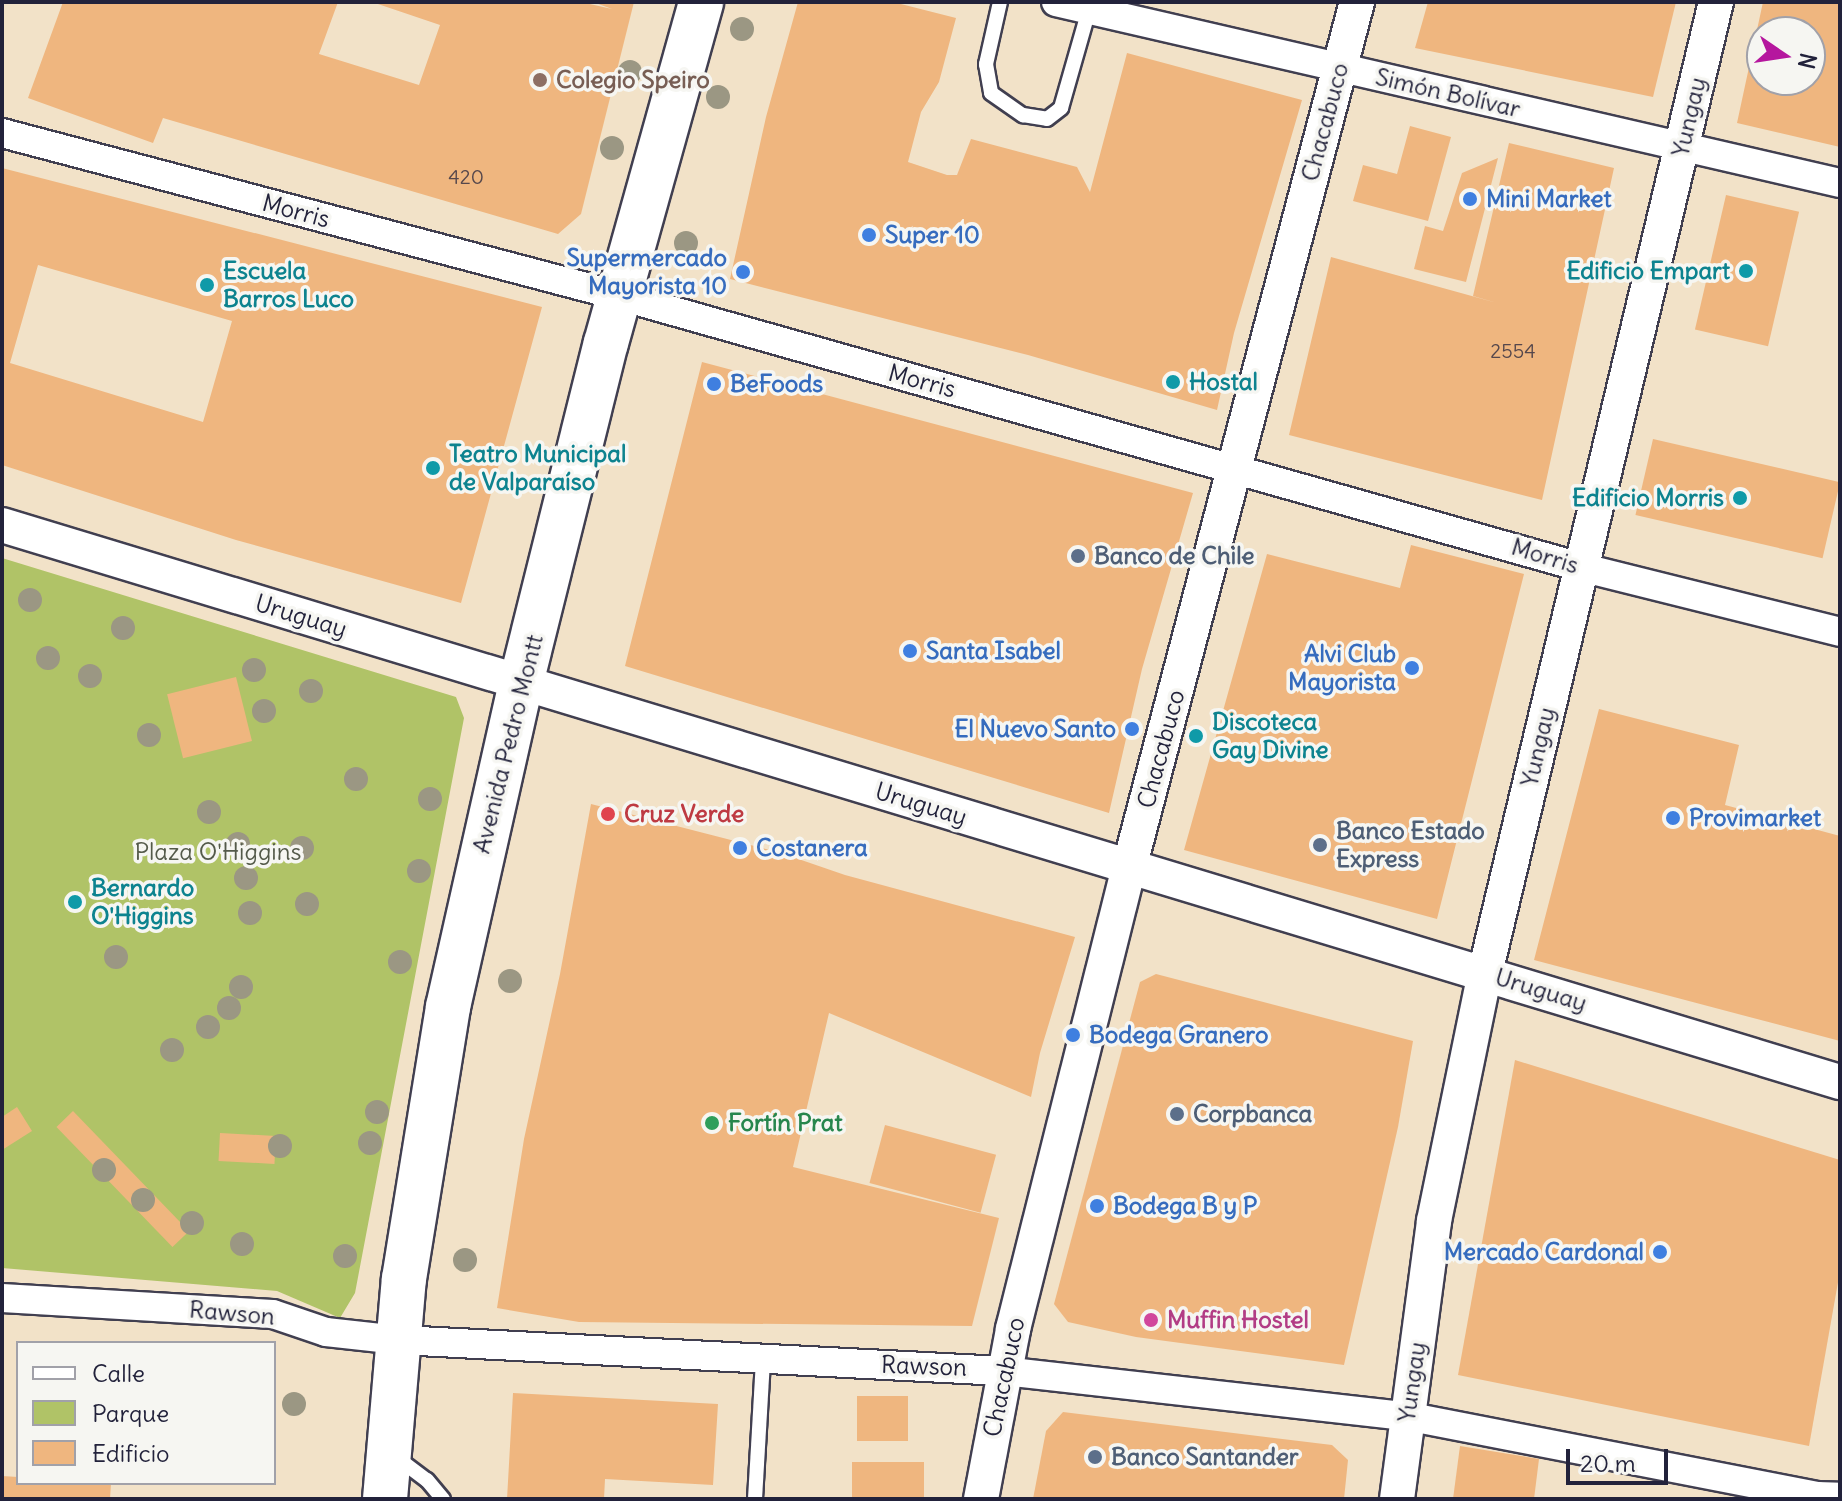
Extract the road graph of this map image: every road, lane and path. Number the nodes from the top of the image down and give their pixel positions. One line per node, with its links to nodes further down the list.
1 (701, 2): 11 (main road, Avenida Pedro Montt)
2 (1000, 2): 6 (lane)
3 (1056, 2): 6 (street, Simón Bolívar)
4 (1357, 2): 7 (street, Chacabuco)
5 (1716, 2): 9 (street, Yungay)
6 (1089, 10): 7 (street, Simón Bolívar)
7 (1338, 68): 9 (street, Simón Bolívar); 12 (street, Chacabuco)
8 (2, 133): 11 (street, Morris)
9 (1683, 147): 10 (street, Simón Bolívar); 14 (street, Yungay)
10 (1840, 183)
11 (620, 296): 12 (street, Morris); 16 (main road, Avenida Pedro Montt)
12 (1236, 467): 14 (street, Morris); 17 (street, Chacabuco)
13 (2, 525): 16 (street, Uruguay)
14 (1580, 567): 15 (street, Morris); 18 (street, Yungay)
15 (1840, 632)
16 (521, 683): 17 (street, Uruguay); 21 (main road, Avenida Pedro Montt)
17 (1129, 868): 18 (street, Uruguay); 23 (street, Chacabuco)
18 (1485, 973): 19 (street, Uruguay); 24 (street, Yungay)
19 (1840, 1082)
20 (2, 1298): 21 (street, Rawson)
21 (399, 1340): 22 (street, Rawson); 25 (main road, Avenida Pedro Montt)
22 (763, 1361): 23 (street, Rawson); 29 (lane)
23 (1003, 1371): 24 (street, Rawson); 30 (street, Chacabuco)
24 (1406, 1416): 26 (street, Rawson); 31 (street, Yungay)
25 (389, 1452): 27 (main road, Avenida Pedro Montt); 28 (lane)
26 (1840, 1497)
27 (385, 1499)
28 (443, 1499)
29 (755, 1499)
30 (981, 1499)
31 (1397, 1499)

